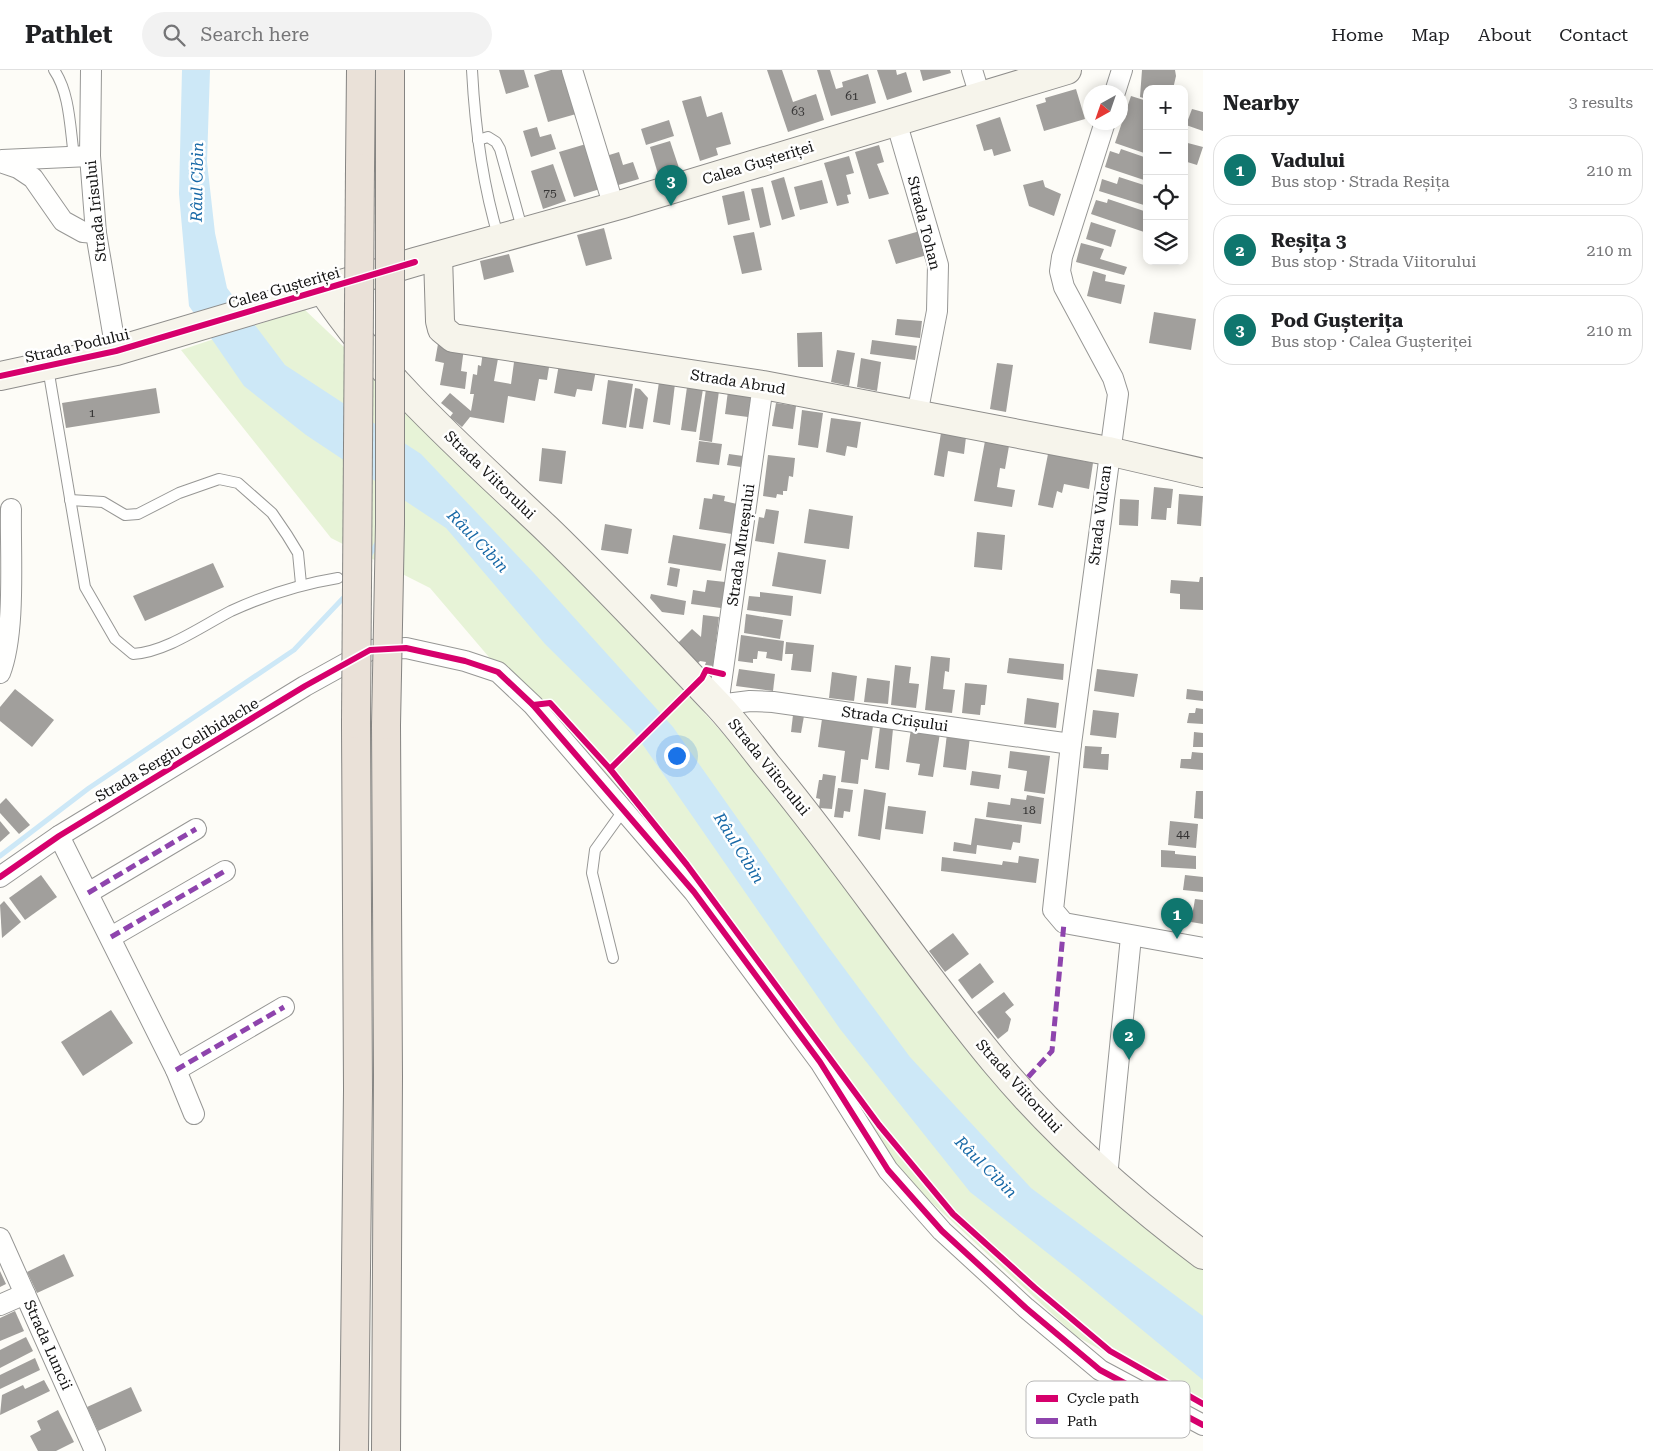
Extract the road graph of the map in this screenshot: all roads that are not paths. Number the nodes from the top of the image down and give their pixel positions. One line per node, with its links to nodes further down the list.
1 (54, 70): 15 (lane)
2 (91, 70): 15 (street, Strada Irisului)
3 (361, 70): 59 (highway, bridge)
4 (390, 70): 60 (highway, bridge)
5 (472, 70): 14 (lane)
6 (572, 70): 17 (street)
7 (972, 70): 11 (street)
8 (1067, 70): 11 (street, Calea Gușteriței)
9 (1122, 70): 10 (street)
10 (1117, 85)
11 (980, 96): 12 (street, Calea Gușteriței)
12 (896, 121): 17 (street, Calea Gușteriței); 27 (street, Strada Tohan)
13 (1102, 130): 28 (street, Strada Vulcan)
14 (478, 140): 19 (lane); 19 (lane)
15 (82, 156): 16 (street); 18 (street, Strada Irisului)
16 (0, 161): 18 (street)
17 (614, 207): 19 (street, Calea Gușteriței)
18 (96, 233): 23 (street, Strada Irisului)
19 (511, 236): 20 (street, Calea Gușteriței)
20 (438, 256): 21 (street, Calea Gușteriței); 26 (street, Strada Abrud)
21 (312, 292): 22 (street, Calea Gușteriței); 35 (street, Strada Viitorului)
22 (159, 338): 23 (street, Strada Podului)
23 (116, 350): 24 (street, Strada Podului)
24 (48, 366): 25 (street, Strada Podului); 30 (lane)
25 (0, 376)
26 (763, 385): 27 (street, Strada Abrud); 35 (street, Strada Mureșului)
27 (918, 415): 28 (street, Strada Abrud)
28 (1108, 451): 29 (street, Strada Abrud); 36 (street, Strada Vulcan)
29 (1203, 474)
30 (70, 500): 33 (lane); 33 (lane)
31 (11, 509): 34 (street)
32 (338, 578): 33 (lane)
33 (301, 584)
34 (0, 673)
35 (718, 705): 36 (street, Strada Crișului); 50 (street, Strada Viitorului)
36 (1071, 744): 44 (street, Strada Vulcan)
37 (623, 811): 39 (street, Strada Sergiu Celibidache); 46 (lane); 55 (street)
38 (196, 829): 42 (street)
39 (59, 836): 41 (street, Strada Sergiu Celibidache); 42 (street)
40 (225, 871): 43 (street)
41 (0, 877)
42 (88, 893): 43 (street)
43 (111, 937): 48 (street)
44 (1132, 937): 45 (street); 50 (street)
45 (1203, 948)
46 (613, 958)
47 (284, 1007): 48 (street)
48 (176, 1070): 49 (street)
49 (194, 1114)
50 (1107, 1177): 52 (street, Strada Viitorului)
51 (0, 1238): 53 (street, Strada Luncii)
52 (1203, 1255)
53 (25, 1294): 54 (street); 58 (street, Strada Luncii)
54 (0, 1306)
55 (1121, 1381)
56 (1190, 1418): 57 (street)
57 (1203, 1425)
58 (95, 1451)
59 (354, 1451)
60 (386, 1451)

